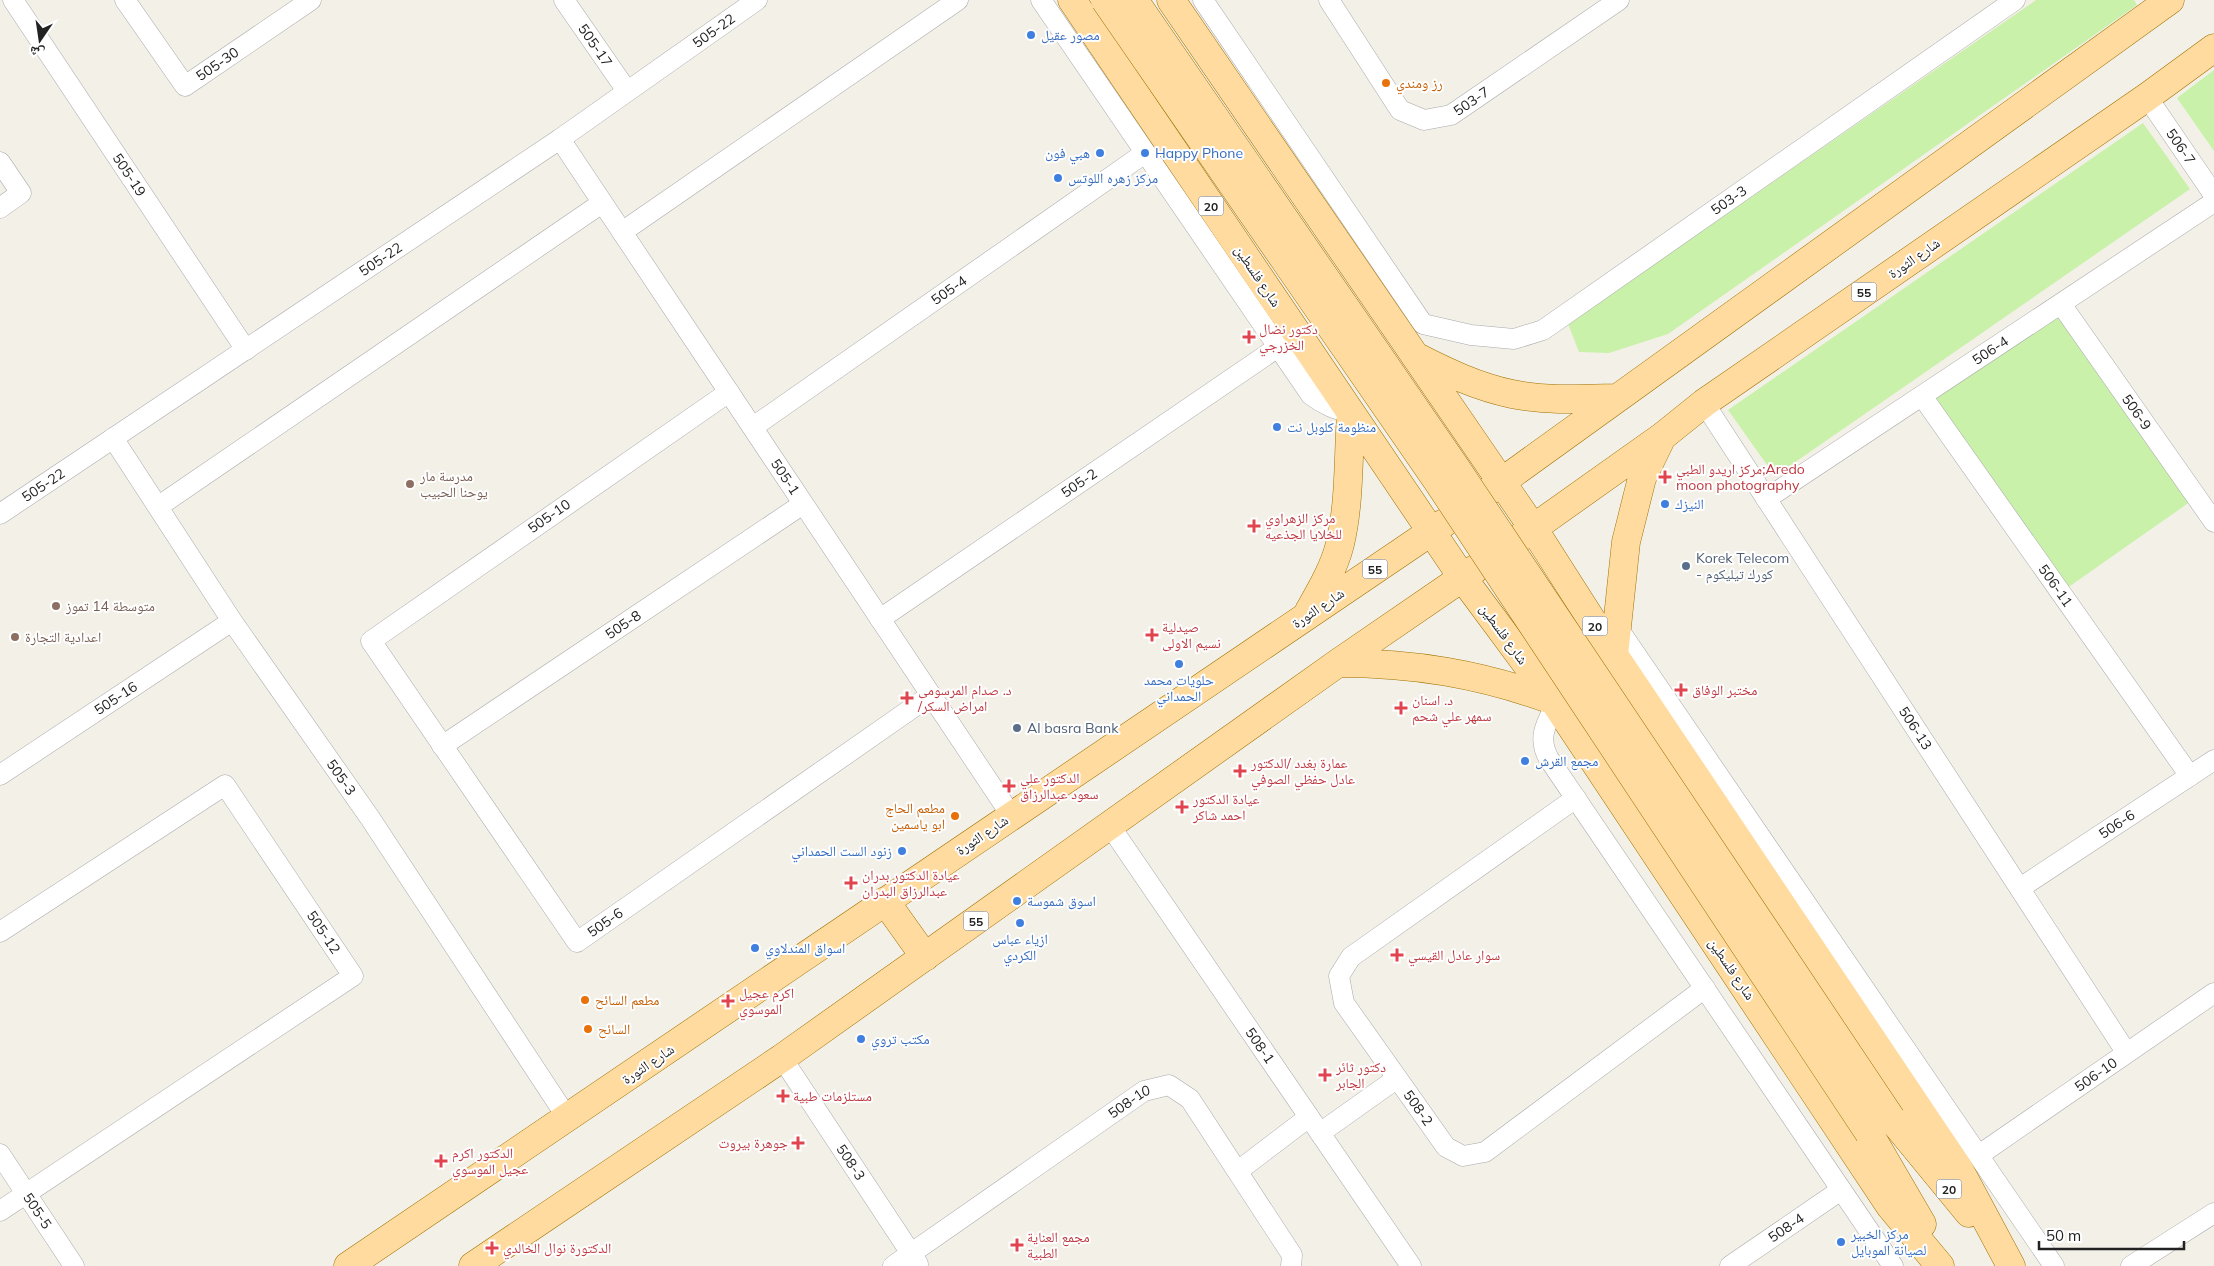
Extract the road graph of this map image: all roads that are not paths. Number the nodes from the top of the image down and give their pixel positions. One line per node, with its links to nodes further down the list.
1 (13, 0): 30 (street, 505-19)
2 (125, 0): 3 (street, 505-30)
3 (311, 0)
4 (564, 0): 18 (street, 505-17)
5 (757, 0): 18 (street, 505-22)
6 (958, 0): 27 (street)
7 (1041, 0): 21 (street)
8 (1072, 0): 36 (main road, شارع فلسطين / 20)
9 (1105, 0): 76 (main road, شارع فلسطين / 20, bridge)
10 (1134, 0): 76 (main road, شارع فلسطين / 20, bridge)
11 (1171, 0): 31 (main road, شارع فلسطين / 20)
12 (1203, 0): 15 (street, 503-3)
13 (1329, 0): 14 (street, 503-7)
14 (1619, 0)
15 (2016, 0)
16 (2166, 1): 34 (main road)
17 (2214, 48): 19 (main road, شارع الثورة / 55)
18 (627, 90): 20 (street, 505-22)
19 (2147, 97): 23 (street, 506-7); 35 (main road, شارع الثورة / 55)
20 (560, 139): 25 (street, 505-1); 30 (street, 505-22)
21 (1145, 153): 29 (street); 37 (street, 505-4)
22 (0, 162): 26 (street)
23 (2214, 195)
24 (2214, 202): 28 (street, 506-4)
25 (602, 203): 27 (street, 505-1); 43 (street)
26 (0, 208)
27 (622, 232): 32 (street, 505-1)
28 (2061, 304): 33 (street, 506-4); 45 (street, 506-9)
29 (1278, 348): 36 (street); 50 (street, 505-2)
30 (246, 350): 39 (street, 505-22)
31 (1413, 355): 34 (main road); 40 (main road, شارع فلسطين / 20)
32 (729, 392): 37 (street, 505-1); 53 (street, 505-10)
33 (1922, 396): 41 (street, 506-4); 61 (street, 506-11)
34 (1616, 398): 40 (main road)
35 (1704, 403): 38 (main road, شارع الثورة / 55); 41 (street, 506-13)
36 (1351, 412): 46 (main road, شارع فلسطين / 20); 49 (main road)
37 (752, 428): 42 (street, 505-1)
38 (1663, 436): 47 (main road, شارع الثورة / 55); 52 (main road)
39 (113, 438): 43 (street, 505-3); 44 (street, 505-22)
40 (1493, 488): 47 (main road, شارع فلسطين / 20)
41 (1766, 499): 65 (street, 506-13)
42 (803, 504): 50 (street, 505-1); 58 (street, 505-8)
43 (158, 506): 51 (street, 505-3)
44 (0, 514)
45 (2214, 522)
46 (1438, 527): 48 (main road, شارع فلسطين / 20); 49 (main road, شارع الثورة / 55)
47 (1525, 534): 54 (main road, شارع فلسطين / 20)
48 (1468, 573): 55 (main road, 55); 57 (main road, شارع فلسطين / 20)
49 (1307, 615): 63 (main road, شارع الثورة / 55)
50 (880, 619): 56 (street, 505-1)
51 (232, 621): 60 (street, 505-16); 75 (street, 505-3)
52 (1616, 627): 54 (main road); 79 (street)
53 (371, 641): 58 (street, 505-6)
54 (1614, 655): 86 (main road, شارع فلسطين / 20)
55 (1338, 663): 57 (main road); 64 (main road, 55)
56 (931, 695): 58 (street, 505-6); 63 (street, 505-1)
57 (1554, 702): 62 (street); 95 (main road, شارع فلسطين / 20)
58 (442, 746)
59 (2214, 760): 61 (street, 506-6)
60 (0, 775)
61 (2190, 776): 65 (street, 506-6)
62 (1576, 798): 69 (street); 73 (street, 508-2)
63 (1011, 815): 66 (main road, شارع الثورة / 55)
64 (1110, 826): 68 (main road, 55); 74 (street, 508-1)
65 (2020, 888): 71 (street, 506-13)
66 (885, 901): 68 (main road); 75 (main road, شارع الثورة / 55)
67 (0, 932): 82 (street, 505-12)
68 (926, 956): 72 (main road, 55)
69 (1705, 988): 73 (street, 508-2); 81 (street)
70 (2214, 993): 71 (street, 506-10)
71 (2126, 1052): 79 (street, 506-10)
72 (782, 1058): 85 (street, 508-3); 89 (main road, 55)
73 (1396, 1079): 77 (street)
74 (1309, 1117): 77 (street, 508-1); 80 (street)
75 (568, 1119): 88 (main road, شارع الثورة / 55)
76 (1880, 1125): 86 (main road, شارع فلسطين / 20); 96 (main road, شارع فلسطين / 20)
77 (1320, 1133): 92 (street, 508-1)
78 (0, 1154): 82 (street, 505-5)
79 (1979, 1156): 97 (street)
80 (1238, 1171): 85 (street, 508-10); 91 (street, 508-10)
81 (1841, 1190): 93 (street, 508-4); 94 (street)
82 (26, 1193): 83 (street); 87 (street, 505-5)
83 (0, 1211)
84 (2214, 1213): 98 (street)
85 (915, 1260): 90 (street, 508-10)
86 (2010, 1263)
87 (74, 1266)
88 (348, 1266)
89 (472, 1266)
90 (893, 1266)
91 (1291, 1266)
92 (1411, 1266)
93 (1730, 1266)
94 (1893, 1266)
95 (1940, 1266)
96 (1946, 1266)
97 (2054, 1266)
98 (2131, 1266)

